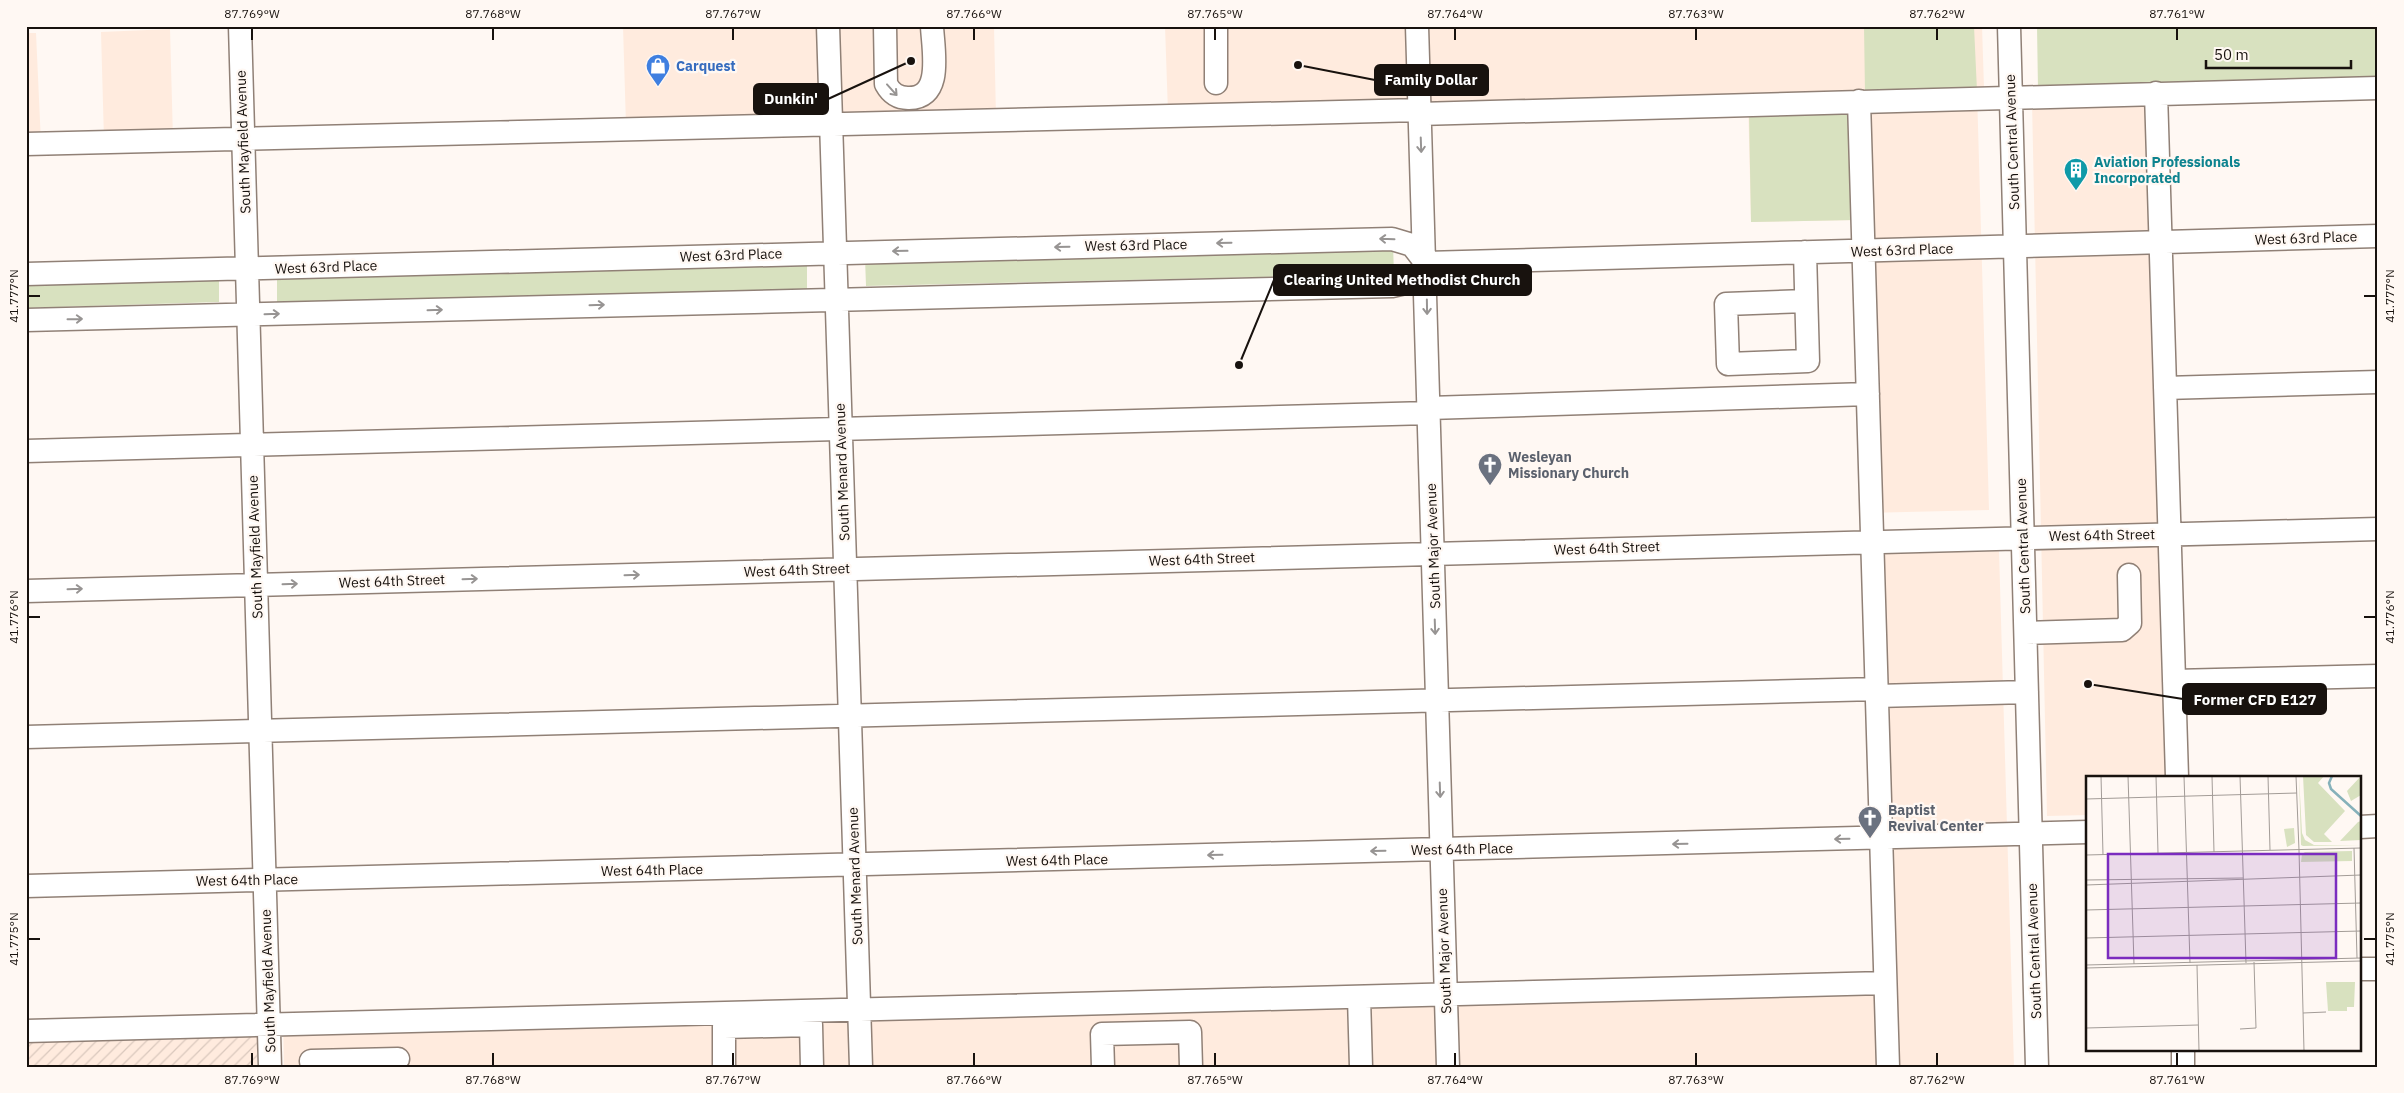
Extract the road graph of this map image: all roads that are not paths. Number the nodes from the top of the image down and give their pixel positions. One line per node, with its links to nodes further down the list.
1 (240, 26): 15 (street, South Mayfield Avenue)
2 (828, 26): 14 (street, South Menard Avenue)
3 (885, 26): 4 (street, one-way to 4)
4 (932, 26)
5 (1216, 26): 8 (street)
6 (1417, 26): 13 (street, South Major Avenue)
7 (2009, 26): 11 (street, South Central Avenue)
8 (1216, 83)
9 (2378, 88): 10 (street)
10 (2156, 94): 11 (street); 18 (street)
11 (2011, 98): 12 (street); 19 (street, South Central Avenue)
12 (1859, 102): 13 (street); 20 (street)
13 (1419, 112): 14 (street); 23 (street, South Major Avenue, one-way to 23)
14 (831, 124): 15 (street); 22 (street, South Menard Avenue)
15 (242, 138): 16 (street); 24 (street, South Mayfield Avenue)
16 (26, 144)
17 (2378, 236): 18 (street, West 63rd Place)
18 (2160, 242): 19 (street, West 63rd Place); 31 (street)
19 (2015, 246): 20 (street, West 63rd Place); 39 (street, South Central Avenue)
20 (1864, 251): 21 (street, West 63rd Place); 32 (street)
21 (1805, 252): 23 (street, West 63rd Place); 27 (street)
22 (835, 253): 23 (street, West 63rd Place, one-way to 22); 24 (street, West 63rd Place); 26 (street, South Menard Avenue)
23 (1426, 263): 26 (street); 33 (street, South Major Avenue, one-way to 33)
24 (247, 269): 25 (street, West 63rd Place); 28 (street, South Mayfield Avenue)
25 (26, 274)
26 (837, 299): 28 (street, one-way to 26); 34 (street, South Menard Avenue)
27 (1806, 302)
28 (248, 315): 29 (street, one-way to 28); 35 (street, South Mayfield Avenue)
29 (26, 320)
30 (2378, 382): 31 (street)
31 (2165, 388): 38 (street)
32 (1868, 394): 33 (street); 40 (street)
33 (1429, 410): 34 (street); 41 (street, South Major Avenue)
34 (841, 429): 35 (street); 42 (street, South Menard Avenue)
35 (252, 444): 36 (street); 44 (street, South Mayfield Avenue)
36 (26, 451)
37 (2378, 529): 38 (street, West 64th Street)
38 (2170, 534): 39 (street, West 64th Street); 48 (street)
39 (2023, 537): 40 (street, West 64th Street); 46 (street, South Central Avenue)
40 (1873, 541): 41 (street, West 64th Street); 49 (street)
41 (1433, 553): 42 (street, West 64th Street); 51 (street, South Major Avenue, one-way to 51)
42 (845, 569): 44 (street, West 64th Street, one-way to 42); 52 (street, South Menard Avenue)
43 (2128, 575): 46 (street)
44 (256, 585): 45 (street, West 64th Street, one-way to 44); 53 (street, South Mayfield Avenue)
45 (26, 591)
46 (2026, 633): 50 (street, South Central Avenue)
47 (2378, 676): 48 (street)
48 (2174, 680): 55 (street)
49 (1877, 692): 50 (street); 51 (street); 60 (street)
50 (2027, 692): 59 (street, South Central Avenue)
51 (1437, 700): 52 (street); 61 (street, South Major Avenue, one-way to 61)
52 (850, 717): 53 (street); 62 (street, South Menard Avenue)
53 (260, 732): 54 (street); 63 (street, South Mayfield Avenue)
54 (26, 737)
55 (2177, 776)
56 (2378, 826): 57 (street)
57 (2362, 827)
58 (2086, 832): 59 (street, West 64th Place)
59 (2031, 833): 60 (street, West 64th Place); 86 (street, South Central Avenue)
60 (1881, 838): 61 (street, West 64th Place, one-way to 61); 67 (street)
61 (1441, 850): 62 (street, West 64th Place, one-way to 62); 68 (street, South Major Avenue)
62 (854, 865): 63 (street, West 64th Place); 70 (street, South Menard Avenue)
63 (265, 880): 64 (street, West 64th Place); 72 (street, South Mayfield Avenue)
64 (26, 886)
65 (2362, 969): 66 (street)
66 (2378, 969)
67 (1885, 983): 68 (street); 85 (street)
68 (1446, 995): 69 (street); 84 (street, South Major Avenue)
69 (1359, 997): 70 (street); 83 (street)
70 (859, 1009): 71 (street); 80 (street, South Menard Avenue)
71 (748, 1018): 72 (street); 78 (street); 79 (street)
72 (269, 1026): 73 (street); 76 (street, South Mayfield Avenue)
73 (26, 1031)
74 (2183, 1050): 87 (street)
75 (398, 1059): 77 (street)
76 (270, 1067)
77 (312, 1067)
78 (724, 1067)
79 (812, 1067)
80 (861, 1067)
81 (1103, 1067): 82 (street)
82 (1191, 1067)
83 (1361, 1067)
84 (1448, 1067)
85 (1888, 1067)
86 (2037, 1067)
87 (2184, 1067)

